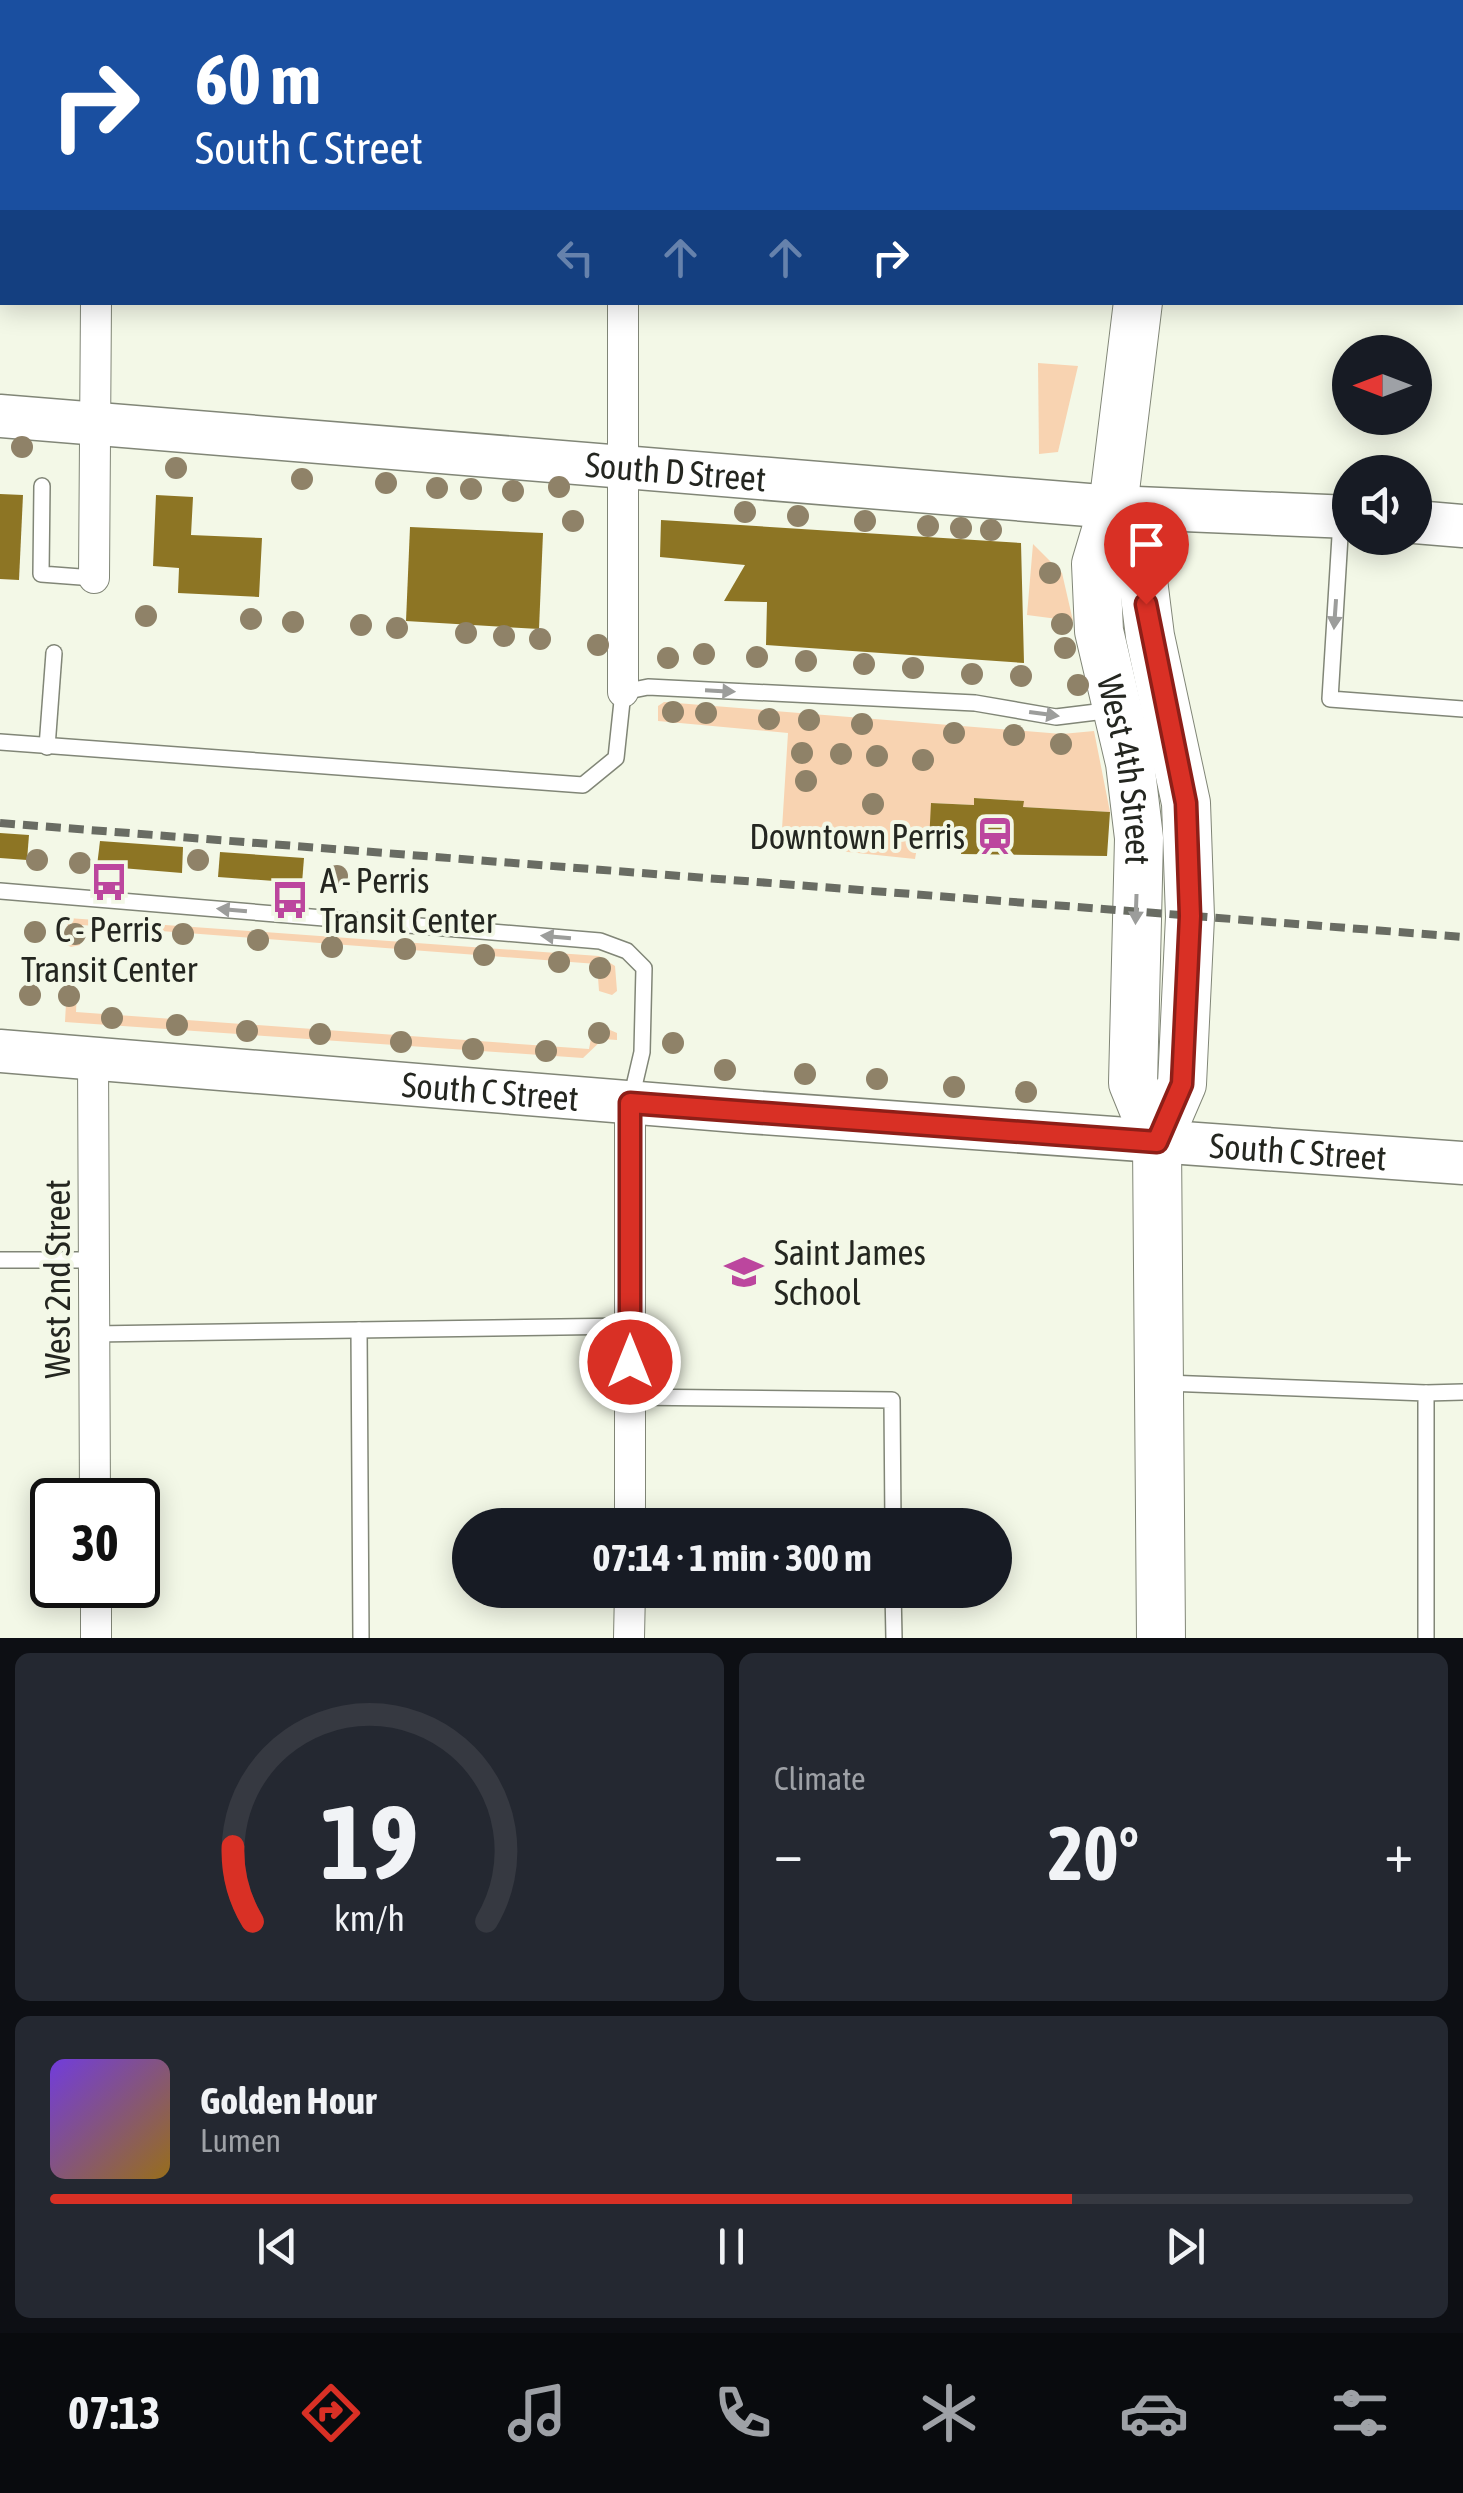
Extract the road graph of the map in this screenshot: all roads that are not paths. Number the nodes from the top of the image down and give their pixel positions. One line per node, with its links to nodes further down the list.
1 (96, 305): 5 (street)
2 (623, 305): 6 (street)
3 (1138, 305): 8 (main road)
4 (0, 416): 5 (street, South D Street)
5 (97, 424): 6 (street, South D Street); 13 (street)
6 (623, 464): 8 (street, South D Street); 15 (street)
7 (42, 486): 13 (lane)
8 (1113, 507): 9 (street, South D Street); 16 (main road, West 4th Street); 24 (main road, West 4th Street)
9 (1332, 516)
10 (1432, 523): 11 (street)
11 (1463, 526)
12 (1343, 555): 17 (lane, one-way to 17)
13 (94, 578)
14 (54, 653): 19 (lane)
15 (623, 692): 16 (lane, one-way to 16); 19 (lane)
16 (1116, 709): 24 (main road, West 4th Street, one-way to 24)
17 (1463, 709)
18 (0, 742): 19 (lane)
19 (46, 746)
20 (0, 890): 23 (lane, one-way to 20)
21 (0, 1050): 22 (street, South C Street)
22 (93, 1058): 23 (street, South C Street); 27 (street, West 2nd Street)
23 (630, 1103): 24 (street, South C Street); 28 (street)
24 (1157, 1142): 25 (street, South C Street); 31 (main road, West 4th Street)
25 (1463, 1162)
26 (0, 1260): 27 (lane)
27 (94, 1260): 30 (street, West 2nd Street)
28 (630, 1326): 29 (lane); 34 (street)
29 (358, 1330): 30 (lane); 42 (lane)
30 (94, 1334): 35 (street, West 2nd Street)
31 (1159, 1382): 32 (lane); 45 (main road, West 4th Street)
32 (1426, 1392): 33 (lane); 46 (lane)
33 (1463, 1392)
34 (630, 1397): 36 (street); 37 (lane)
35 (95, 1478)
36 (630, 1508)
37 (893, 1508)
38 (96, 1608): 41 (street)
39 (630, 1608): 43 (street)
40 (893, 1608): 44 (lane)
41 (96, 1638)
42 (360, 1638)
43 (629, 1638)
44 (894, 1638)
45 (1161, 1638)
46 (1426, 1638)

